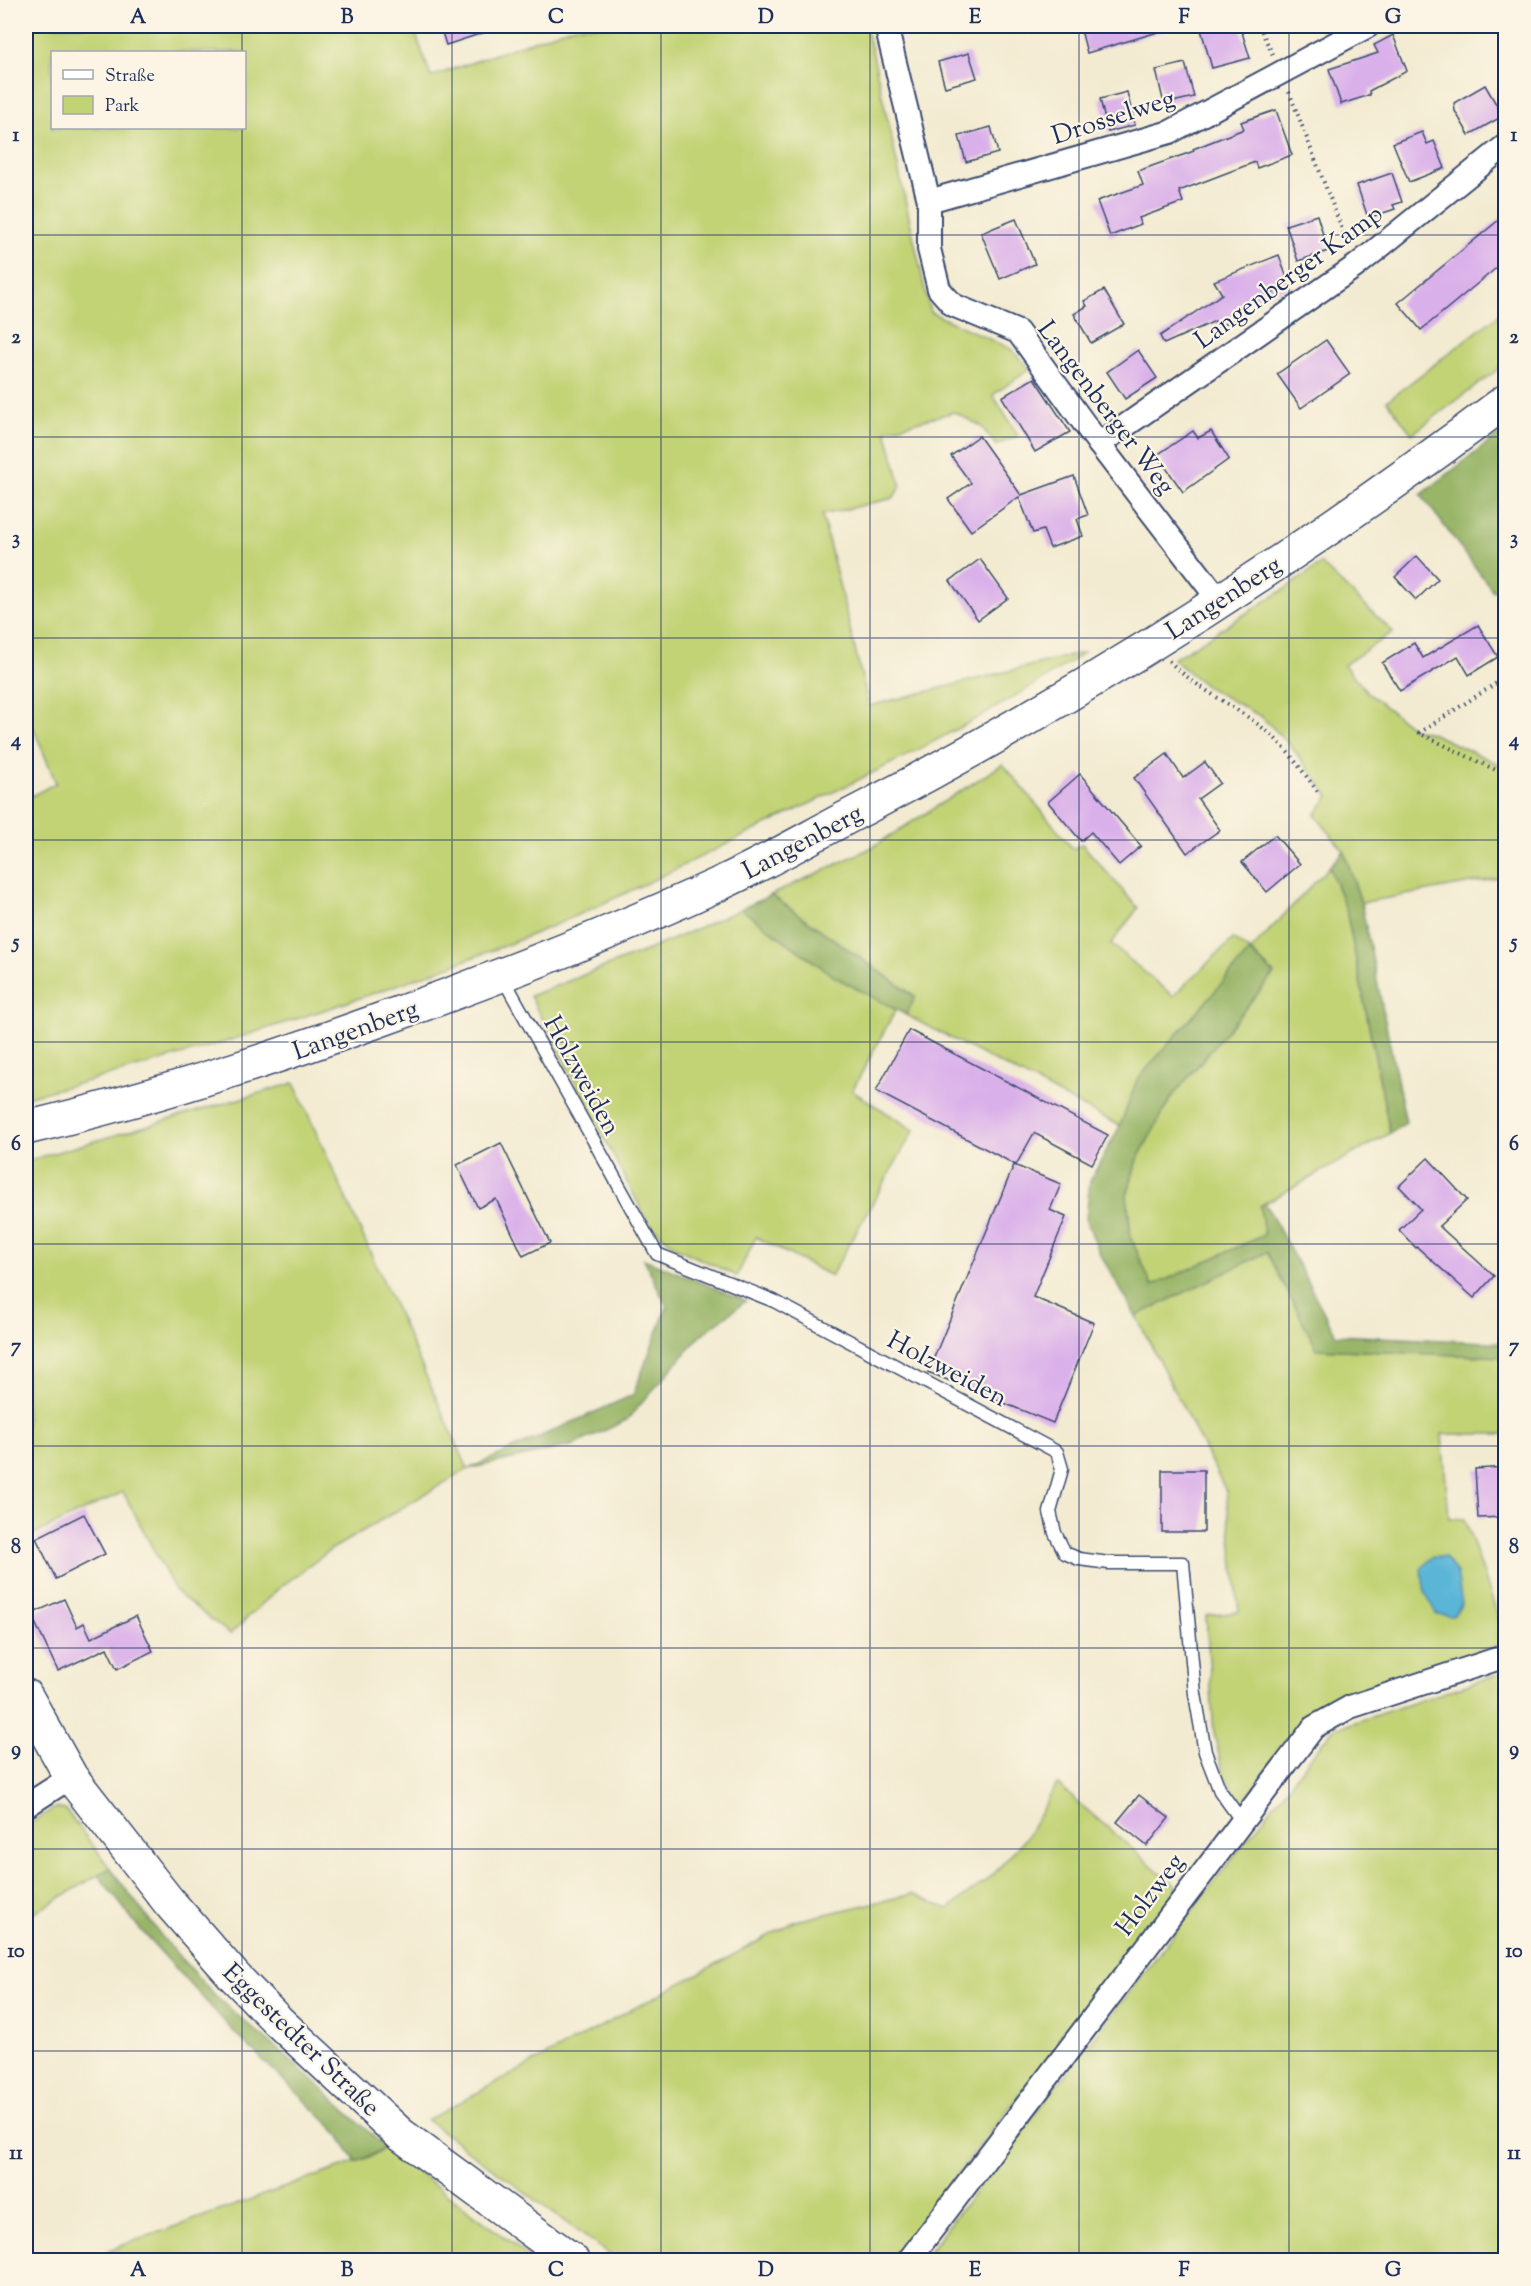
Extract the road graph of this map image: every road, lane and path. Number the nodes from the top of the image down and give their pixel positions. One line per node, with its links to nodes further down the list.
1 (886, 26): 6 (street, Langenberger Weg)
2 (1259, 26): 4 (path)
3 (1368, 26): 4 (street, Drosselweg)
4 (1281, 72): 6 (street, Drosselweg); 7 (path)
5 (1506, 145): 7 (street, Langenberger Kamp)
6 (929, 201): 9 (street, Langenberger Weg)
7 (1356, 266): 9 (street, Langenberger Kamp)
8 (1506, 401): 10 (main road, Langenberg)
9 (1099, 444): 10 (street, Langenberger Weg)
10 (1219, 600): 11 (main road, Langenberg)
11 (1152, 644): 14 (path); 15 (main road, Langenberg)
12 (1506, 677): 13 (path)
13 (1506, 775)
14 (1318, 792)
15 (502, 976): 16 (main road, Langenberg); 21 (lane, Holzweiden)
16 (26, 1128)
17 (1506, 1656): 21 (street, Holzweg)
18 (26, 1696): 19 (main road, Eggestedter Straße)
19 (71, 1777): 20 (street); 22 (main road, Eggestedter Straße)
20 (26, 1806)
21 (1242, 1820): 23 (street, Holzweg)
22 (572, 2260)
23 (909, 2260)

